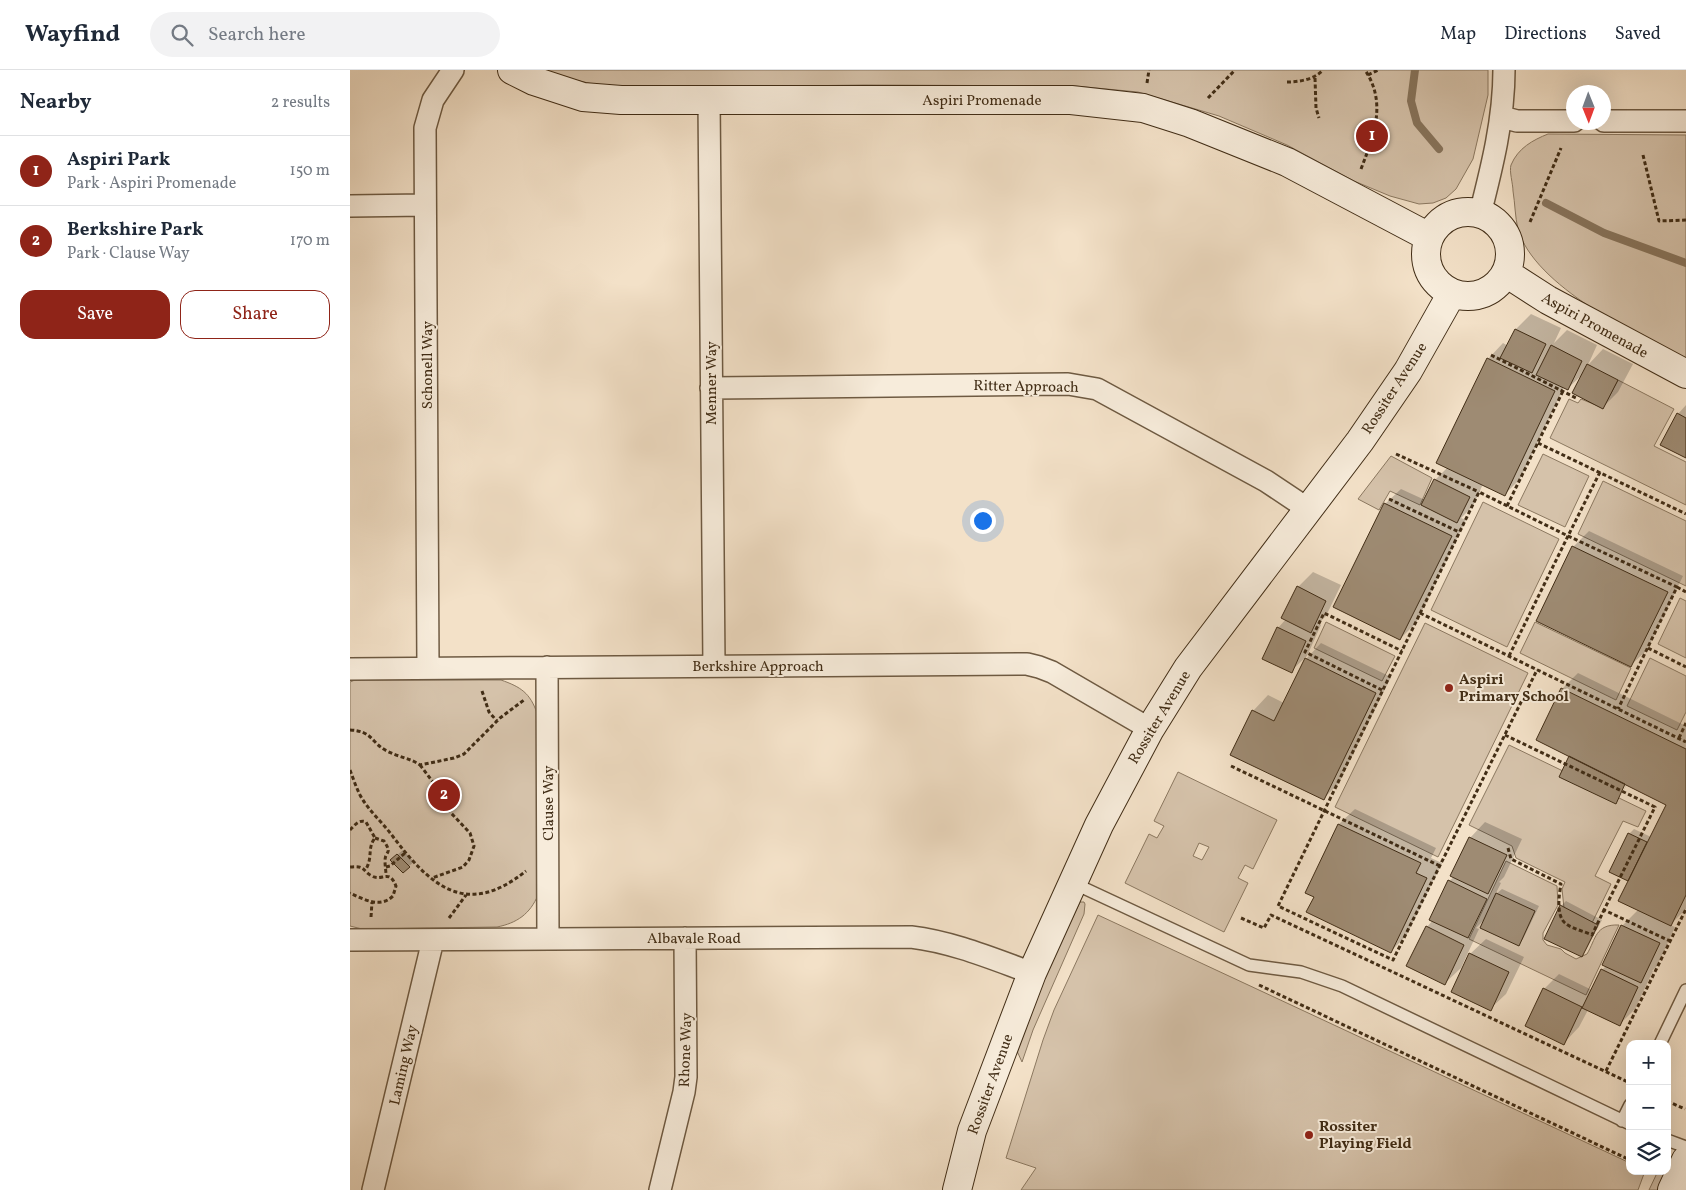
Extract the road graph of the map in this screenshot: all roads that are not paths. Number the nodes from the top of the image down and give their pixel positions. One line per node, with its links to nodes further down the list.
1 (454, 70): 10 (street, Schonell Way)
2 (512, 70): 4 (street, Aspiri Promenade)
3 (1504, 70): 5 (street)
4 (708, 99): 12 (street, Aspiri Promenade); 16 (street, Menner Way)
5 (1502, 117): 8 (street); 11 (street)
6 (1611, 121): 7 (street)
7 (1686, 121)
8 (1566, 122)
9 (350, 206): 10 (street)
10 (425, 206): 20 (street, Schonell Way)
11 (1480, 214): 12 (street); 13 (street)
12 (1429, 237): 14 (street)
13 (1506, 274): 14 (street); 15 (street, Aspiri Promenade)
14 (1452, 293): 17 (street, Rossiter Avenue)
15 (1686, 374)
16 (711, 388): 17 (street, Ritter Approach); 18 (street, Menner Way)
17 (1308, 510): 22 (street, Rossiter Avenue)
18 (714, 666): 19 (street, Berkshire Approach); 22 (street, Berkshire Approach)
19 (547, 667): 20 (street, Berkshire Approach); 25 (street, Clause Way)
20 (428, 668): 21 (street, Berkshire Approach)
21 (350, 669)
22 (1150, 729): 23 (street, Rossiter Avenue)
23 (1073, 883): 28 (street, Rossiter Avenue); 31 (lane)
24 (685, 938): 25 (street, Albavale Road); 28 (street, Albavale Road); 36 (street, Rhone Way)
25 (548, 939): 27 (street, Albavale Road)
26 (350, 940): 27 (street, Albavale Road)
27 (433, 940): 35 (street, Laming Way)
28 (1032, 973): 37 (street, Rossiter Avenue)
29 (1686, 990): 30 (lane)
30 (1662, 1040)
31 (1626, 1123)
32 (1671, 1141): 33 (lane)
33 (1686, 1147)
34 (1686, 1160): 38 (street)
35 (373, 1190)
36 (660, 1190)
37 (957, 1190)
38 (1672, 1190)

